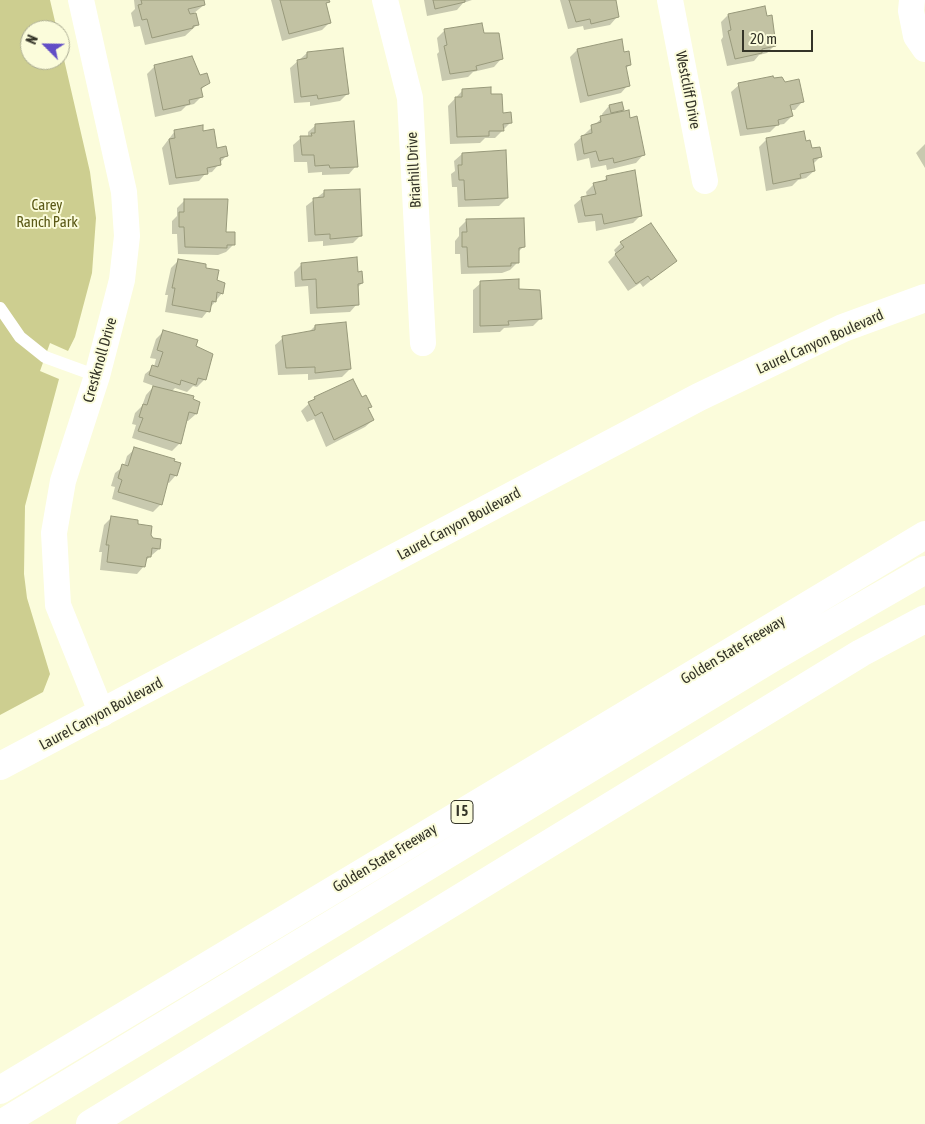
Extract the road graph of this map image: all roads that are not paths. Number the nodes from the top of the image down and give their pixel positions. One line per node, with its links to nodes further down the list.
1 (81, 0): 10 (street, Crestknoll Drive)
2 (385, 0): 9 (street, Briarhill Drive)
3 (670, 0): 6 (street, Westcliff Drive)
4 (912, 0): 5 (street)
5 (925, 49)
6 (705, 181)
7 (925, 298): 16 (main road, Laurel Canyon Boulevard)
8 (0, 308): 10 (lane)
9 (423, 343)
10 (97, 376): 16 (street, Crestknoll Drive)
11 (925, 535): 18 (main road, Golden State Freeway / I 5)
12 (925, 570): 19 (main road)
13 (925, 592): 15 (main road)
14 (925, 619): 15 (main road)
15 (861, 652): 20 (main road)
16 (102, 714): 17 (main road, Laurel Canyon Boulevard)
17 (0, 766)
18 (0, 1090)
19 (1, 1124)
20 (90, 1124)

